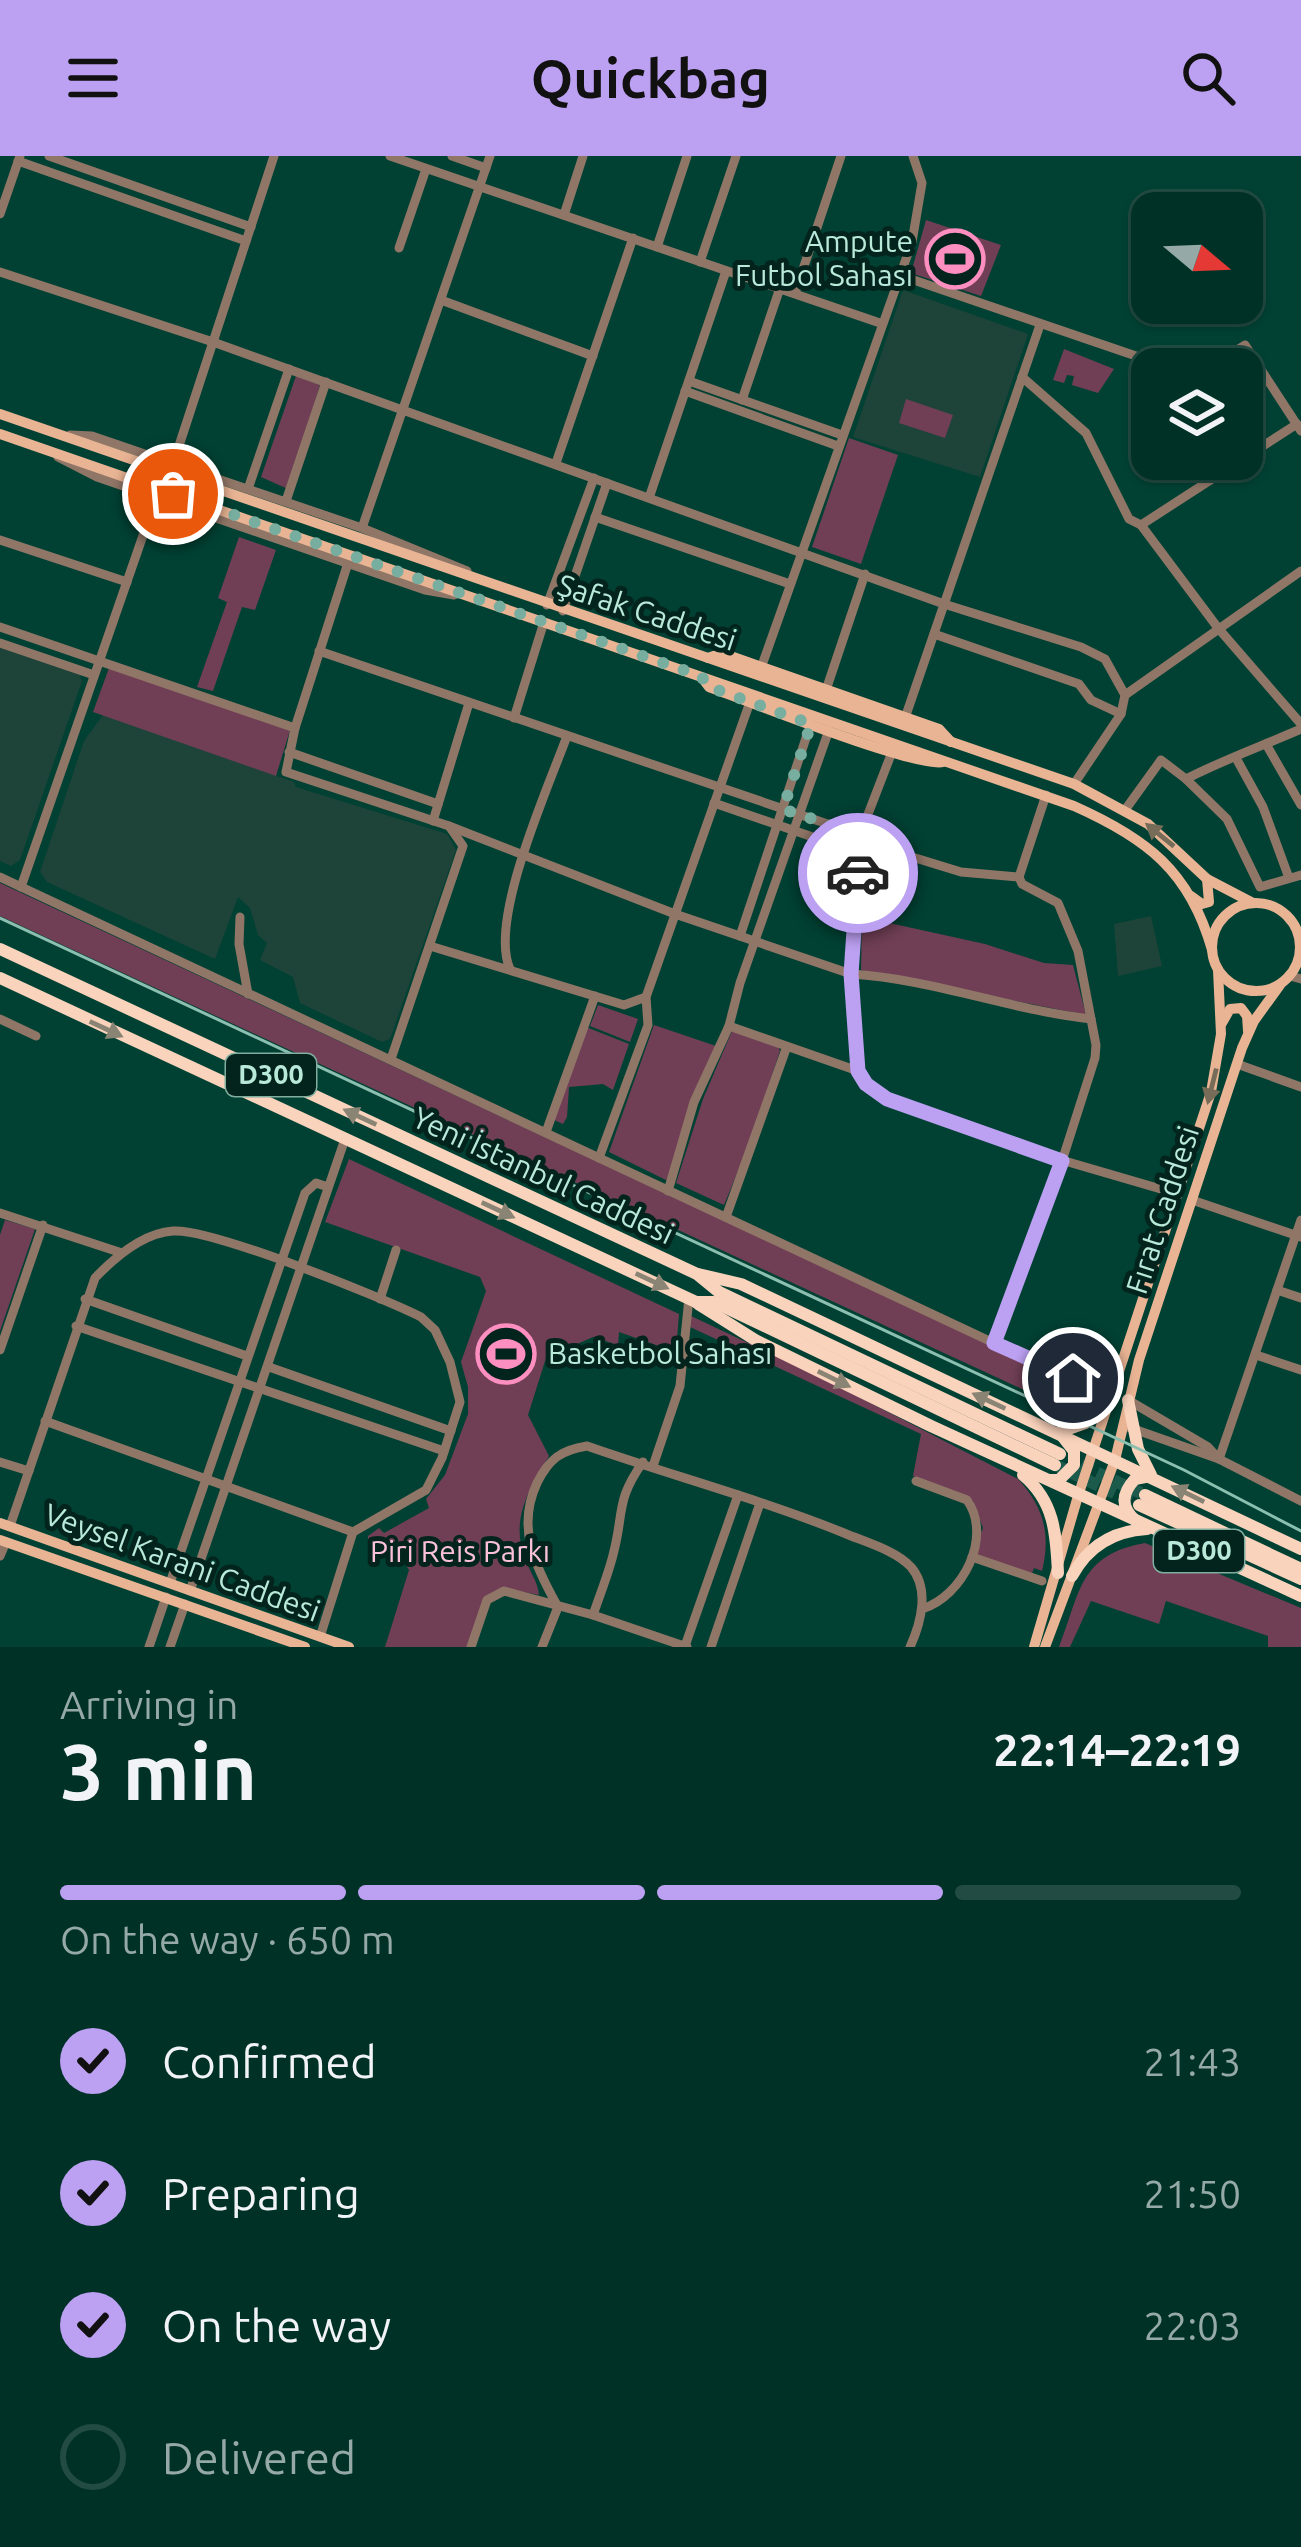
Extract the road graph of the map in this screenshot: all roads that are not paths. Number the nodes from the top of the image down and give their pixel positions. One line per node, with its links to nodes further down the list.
1 (49, 156): 16 (street)
2 (274, 156): 16 (street)
3 (390, 156): 12 (street)
4 (452, 156): 11 (street)
5 (583, 156): 15 (street)
6 (688, 156): 19 (street)
7 (736, 156): 21 (street)
8 (841, 156): 26 (street)
9 (913, 156): 24 (street)
10 (19, 159): 14 (street); 18 (street)
11 (488, 162): 13 (street)
12 (426, 169): 13 (street); 20 (street)
13 (479, 187): 15 (street); 27 (street)
14 (0, 214)
15 (564, 215): 17 (street)
16 (251, 227): 18 (street)
17 (633, 238): 19 (street); 32 (street)
18 (246, 241): 30 (street)
19 (657, 247): 21 (street)
20 (399, 248)
21 (700, 262): 22 (street)
22 (726, 271): 25 (street); 37 (street)
23 (0, 272): 30 (street)
24 (899, 275): 28 (street); 29 (street)
25 (780, 288): 26 (street); 38 (street)
26 (795, 293): 28 (street)
27 (441, 300): 32 (street); 39 (street)
28 (880, 323): 44 (street)
29 (1040, 325): 31 (street); 35 (street)
30 (213, 342): 33 (street); 49 (street)
31 (1131, 355)
32 (593, 356): 47 (street)
33 (289, 369): 36 (street); 52 (street)
34 (1263, 372): 41 (street)
35 (1022, 377): 57 (street); 70 (street)
36 (326, 382): 39 (street); 55 (street)
37 (687, 386): 38 (street); 44 (street); 54 (street)
38 (742, 400): 44 (street)
39 (404, 410): 47 (street); 58 (street)
40 (0, 414): 43 (main road, Şafak Caddesi)
41 (1299, 427): 57 (street)
42 (0, 434): 46 (main road, Şafak Caddesi)
43 (55, 434): 45 (main road, Şafak Caddesi); 49 (street)
44 (840, 441): 60 (street)
45 (92, 446): 48 (main road); 62 (main road, Şafak Caddesi)
46 (48, 451): 48 (main road, Şafak Caddesi); 53 (street)
47 (556, 463): 50 (street)
48 (86, 464): 66 (main road, Şafak Caddesi)
49 (173, 464): 52 (street)
50 (594, 478): 51 (street); 71 (street)
51 (607, 483): 54 (street); 56 (street)
52 (248, 489): 55 (street)
53 (156, 498): 61 (street); 65 (street)
54 (649, 498): 60 (street)
55 (286, 502): 58 (street)
56 (595, 517): 68 (street); 72 (street)
57 (1141, 526): 75 (street)
58 (362, 528): 67 (street)
59 (0, 540): 65 (street)
60 (802, 550): 64 (street); 68 (street)
61 (348, 563): 69 (street); 78 (street)
62 (441, 568): 66 (main road); 67 (main road, Şafak Caddesi)
63 (1301, 571): 75 (street)
64 (865, 574): 70 (street); 84 (street)
65 (127, 582): 80 (street)
66 (435, 584): 69 (main road, Şafak Caddesi)
67 (487, 584): 71 (main road, Şafak Caddesi)
68 (790, 584): 81 (street)
69 (479, 599): 73 (main road, Şafak Caddesi)
70 (944, 604): 76 (street); 85 (street)
71 (547, 605): 72 (main road, Şafak Caddesi)
72 (563, 610): 79 (main road, Şafak Caddesi)
73 (544, 622): 83 (main road, Şafak Caddesi); 89 (street)
74 (0, 627): 80 (street)
75 (1218, 628): 85 (street); 92 (street)
76 (934, 634): 88 (street); 90 (street)
77 (0, 643): 82 (street)
78 (319, 651): 87 (street); 93 (street)
79 (707, 658): 81 (main road); 96 (main road, Şafak Caddesi)
80 (99, 662): 82 (street); 93 (street)
81 (761, 668): 84 (main road)
82 (94, 675): 122 (street)
83 (701, 676): 86 (main road); 101 (main road, Şafak Caddesi)
84 (826, 690): 90 (main road)
85 (1125, 695): 88 (street)
86 (750, 702): 91 (main road); 104 (street)
87 (469, 703): 89 (street); 107 (street)
88 (1121, 714): 103 (street)
89 (514, 718): 95 (street)
90 (905, 718): 96 (main road)
91 (811, 724): 94 (main road); 109 (street)
92 (1301, 726): 97 (street)
93 (295, 728): 98 (street)
94 (829, 730): 99 (main road); 111 (street)
95 (567, 736): 104 (street); 117 (street)
96 (953, 744): 103 (main road, Şafak Caddesi)
97 (1266, 744): 100 (street); 108 (street)
98 (289, 752): 107 (street); 112 (street)
99 (892, 752): 101 (main road); 116 (street)
100 (1236, 758): 102 (street); 120 (street)
101 (946, 761): 105 (main road, Şafak Caddesi)
102 (1186, 779): 110 (street); 120 (street)
103 (1074, 784): 110 (main road, Şafak Caddesi)
104 (719, 789): 106 (street); 109 (street)
105 (1046, 795): 119 (street); 123 (main road, Şafak Caddesi)
106 (714, 803): 113 (street); 127 (street)
107 (438, 804): 112 (street)
108 (1301, 805)
109 (783, 809): 111 (street); 113 (street)
110 (1125, 810): 121 (main road, Şafak Caddesi, one-way to 110)
111 (799, 815): 115 (street); 116 (street)
112 (433, 820): 114 (street)
113 (778, 825): 115 (street); 129 (street)
114 (449, 826): 117 (street); 131 (street)
115 (794, 830): 116 (street); 130 (street)
116 (860, 843): 119 (street); 137 (street)
117 (524, 855): 127 (street); 135 (street)
118 (0, 877): 122 (street)
119 (1019, 877): 145 (street)
120 (1295, 877)
121 (1207, 878): 123 (main road); 124 (main road, Şafak Caddesi)
122 (21, 887): 141 (street)
123 (1189, 894): 133 (main road, Şafak Caddesi)
124 (1253, 903): 125 (main road); 133 (main road)
125 (1273, 906): 126 (main road); 134 (main road)
126 (1301, 909)
127 (675, 914): 129 (street); 143 (street)
128 (240, 917): 141 (street)
129 (740, 936): 130 (street)
130 (756, 942): 137 (street); 147 (street)
131 (430, 946): 135 (street); 151 (street)
132 (0, 949): 172 (highway, Yeni İstanbul Caddesi / D300, one-way to 132)
133 (1212, 950): 136 (main road)
134 (1301, 951): 138 (main road)
135 (510, 969): 142 (street)
136 (1218, 970): 140 (main road); 146 (main road, Fırat Caddesi)
137 (851, 974): 145 (street); 153 (street)
138 (1298, 974): 140 (main road)
139 (0, 978): 156 (highway, Yeni İstanbul Caddesi / D300, one-way to 156)
140 (1280, 985): 148 (main road, Fırat Caddesi)
141 (248, 994): 151 (street)
142 (595, 996): 143 (street); 155 (street)
143 (646, 997): 157 (street)
144 (0, 1019): 149 (street)
145 (1091, 1019): 158 (street)
146 (1222, 1024): 148 (main road); 161 (main road, Fırat Caddesi, one-way to 161)
147 (729, 1026): 150 (street); 160 (street)
148 (1247, 1034): 152 (main road, Fırat Caddesi)
149 (36, 1036)
150 (786, 1048): 153 (street); 164 (street)
151 (391, 1059): 155 (street)
152 (1237, 1064): 154 (street); 162 (main road, Fırat Caddesi)
153 (858, 1071): 158 (street)
154 (1301, 1087)
155 (546, 1132): 157 (street)
156 (345, 1138): 159 (street); 177 (highway, Yeni İstanbul Caddesi / D300, one-way to 177)
157 (599, 1157): 160 (street)
158 (1062, 1161): 161 (street); 179 (street)
159 (328, 1187): 170 (street); 171 (street)
160 (668, 1191): 164 (street)
161 (1178, 1194): 187 (main road, Fırat Caddesi)
162 (1192, 1201): 167 (street); 188 (main road, Fırat Caddesi)
163 (1, 1216): 166 (street)
164 (726, 1217): 179 (street)
165 (1301, 1220): 167 (street)
166 (43, 1225): 169 (street); 180 (street)
167 (1298, 1236): 173 (street)
168 (396, 1250): 176 (street)
169 (122, 1253): 170 (street); 175 (street)
170 (280, 1262): 171 (street); 182 (street)
171 (298, 1269): 176 (street); 183 (street)
172 (697, 1274): 177 (highway, Yeni İstanbul Caddesi / D300); 192 (highway, D300, one-way to 172)
173 (1277, 1290): 174 (street); 181 (street)
174 (1301, 1298)
175 (85, 1299): 178 (street); 182 (street)
176 (380, 1299): 191 (street)
177 (692, 1300): 198 (highway, D300, one-way to 198); 199 (street)
178 (76, 1326): 185 (street); 189 (street)
179 (994, 1343): 187 (street)
180 (0, 1350)
181 (1256, 1354): 184 (street); 195 (street)
182 (247, 1356): 185 (street)
183 (269, 1367): 186 (street); 191 (street)
184 (1301, 1370)
185 (238, 1380): 186 (street); 203 (street)
186 (262, 1389): 194 (street); 205 (street)
187 (1112, 1395): 192 (highway); 193 (main road, Fırat Caddesi)
188 (1128, 1400): 190 (highway); 195 (street)
189 (45, 1421): 200 (street); 203 (street)
190 (1128, 1426): 195 (street); 196 (main road); 201 (highway)
191 (451, 1431): 194 (street)
192 (1059, 1433): 193 (highway, D300); 202 (highway)
193 (1095, 1450): 196 (highway, D300); 207 (main road, Fırat Caddesi)
194 (444, 1451): 213 (street)
195 (1219, 1459): 208 (street)
196 (1114, 1460): 201 (highway, D300); 210 (main road)
197 (0, 1462): 200 (street)
198 (1008, 1463): 202 (highway, D300); 219 (highway)
199 (648, 1464): 206 (street); 229 (street); 231 (street)
200 (29, 1471): 211 (street)
201 (1151, 1476): 212 (highway); 215 (highway, D300, one-way to 201)
202 (1042, 1479): 207 (highway, D300)
203 (206, 1481): 205 (street); 223 (street)
204 (916, 1481): 217 (street)
205 (226, 1488): 213 (street); 224 (street)
206 (738, 1495): 209 (street); 239 (street)
207 (1078, 1496): 210 (highway, D300); 219 (main road, Fırat Caddesi)
208 (1301, 1501)
209 (760, 1503): 220 (street); 240 (street)
210 (1098, 1506): 212 (highway, D300); 219 (main road)
211 (5, 1524): 223 (main road, Veysel Karani Caddesi)
212 (1144, 1526): 219 (highway); 226 (highway, D300)
213 (353, 1532): 232 (street)
214 (3, 1541): 216 (street); 227 (main road, Veysel Karani Caddesi)
215 (1301, 1549)
216 (0, 1556)
217 (972, 1557): 222 (street); 225 (street)
218 (1301, 1569): 221 (highway, D300)
219 (1065, 1575): 242 (main road); 243 (main road)
220 (919, 1579): 225 (street); 230 (street)
221 (1301, 1579)
222 (1042, 1582)
223 (170, 1583): 224 (main road, Veysel Karani Caddesi)
224 (190, 1591): 232 (main road, Veysel Karani Caddesi)
225 (947, 1592): 230 (street)
226 (1301, 1596)
227 (166, 1597): 228 (main road, Veysel Karani Caddesi); 233 (street)
228 (185, 1604): 234 (street); 235 (main road, Veysel Karani Caddesi)
229 (557, 1606): 231 (street); 237 (street); 238 (street)
230 (922, 1609): 241 (street)
231 (593, 1615): 239 (street)
232 (320, 1637): 236 (main road, Veysel Karani Caddesi)
233 (149, 1647)
234 (170, 1647)
235 (305, 1647)
236 (349, 1647)
237 (471, 1647)
238 (542, 1647)
239 (686, 1647)
240 (711, 1647)
241 (910, 1647)
242 (1034, 1647)
243 (1045, 1647)

